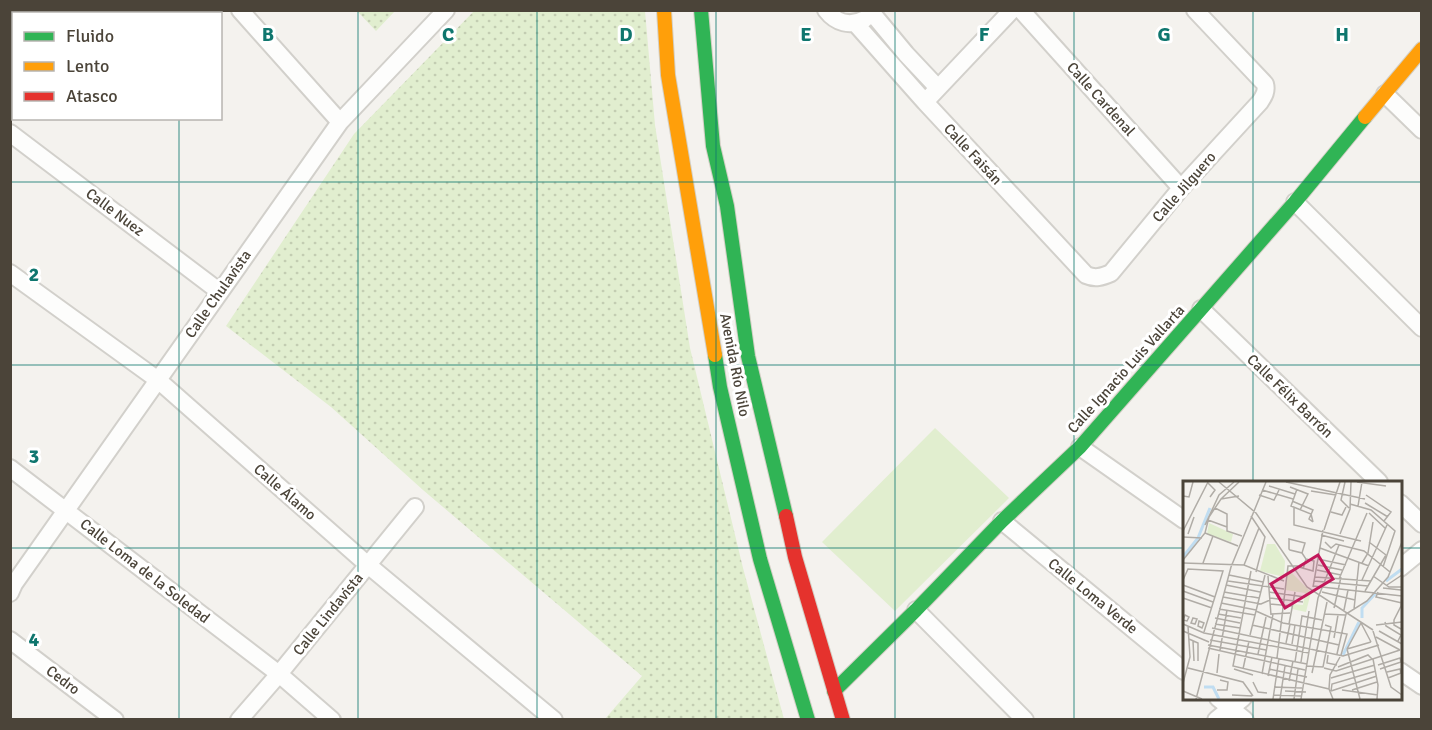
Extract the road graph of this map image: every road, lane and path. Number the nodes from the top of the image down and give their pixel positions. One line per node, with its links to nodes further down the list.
1 (240, 10): 15 (street)
2 (446, 10): 15 (street, Calle Chulavista)
3 (664, 10): 25 (main road, Avenida Río Nilo)
4 (701, 10): 25 (main road, Avenida Río Nilo)
5 (826, 10): 10 (street)
6 (1012, 10): 12 (street)
7 (1021, 10): 18 (street, Calle Cardenal)
8 (1195, 10): 18 (street, Calle Jilguero)
9 (873, 12): 10 (street); 12 (street)
10 (855, 23): 14 (street, Calle Faisán)
11 (1422, 49): 13 (main road, Calle Ignacio Luis Vallarta)
12 (938, 88): 14 (street)
13 (1385, 94): 16 (street); 19 (main road, Calle Ignacio Luis Vallarta)
14 (925, 102): 21 (street, Calle Faisán)
15 (340, 122): 22 (street, Calle Chulavista)
16 (1422, 130)
17 (10, 133): 22 (street, Calle Nuez)
18 (1181, 188): 21 (street, Calle Jilguero)
19 (1295, 202): 23 (main road, Calle Ignacio Luis Vallarta); 24 (street)
20 (10, 273): 26 (street, Calle Álamo)
21 (1096, 278)
22 (220, 292): 26 (street, Calle Chulavista)
23 (1201, 309): 27 (main road, Calle Ignacio Luis Vallarta); 29 (street, Calle Félix Barrón)
24 (1422, 328)
25 (732, 359): 46 (main road, Avenida Río Nilo); 52 (main road, Avenida Río Nilo)
26 (158, 380): 32 (street, Calle Chulavista); 37 (street, Calle Álamo)
27 (1080, 447): 33 (street); 34 (main road, Calle Ignacio Luis Vallarta)
28 (10, 468): 32 (street, Calle Loma de la Soledad)
29 (1377, 481)
30 (1402, 504): 35 (street)
31 (415, 507): 37 (street, Calle Lindavista)
32 (66, 510): 39 (street, Calle Chulavista); 44 (street, Calle Loma de la Soledad)
33 (1183, 519)
34 (1002, 522): 40 (main road, Calle Ignacio Luis Vallarta); 42 (street, Calle Loma Verde)
35 (1422, 524)
36 (1422, 550): 38 (street)
37 (368, 565): 44 (street, Calle Lindavista); 51 (street, Calle Álamo)
38 (1402, 567)
39 (10, 593)
40 (916, 610): 46 (main road, Calle Ignacio Luis Vallarta); 54 (street)
41 (10, 640): 48 (street, Cedro)
42 (1183, 669)
43 (1402, 672): 45 (street)
44 (279, 674): 49 (street, Calle Lindavista); 50 (street, Calle Loma de la Soledad)
45 (1422, 686)
46 (834, 692): 53 (main road, Avenida Río Nilo)
47 (1231, 702): 55 (street); 56 (street)
48 (115, 720)
49 (239, 720)
50 (332, 720)
51 (554, 720)
52 (808, 720)
53 (843, 720)
54 (1025, 720)
55 (1216, 720)
56 (1245, 720)

